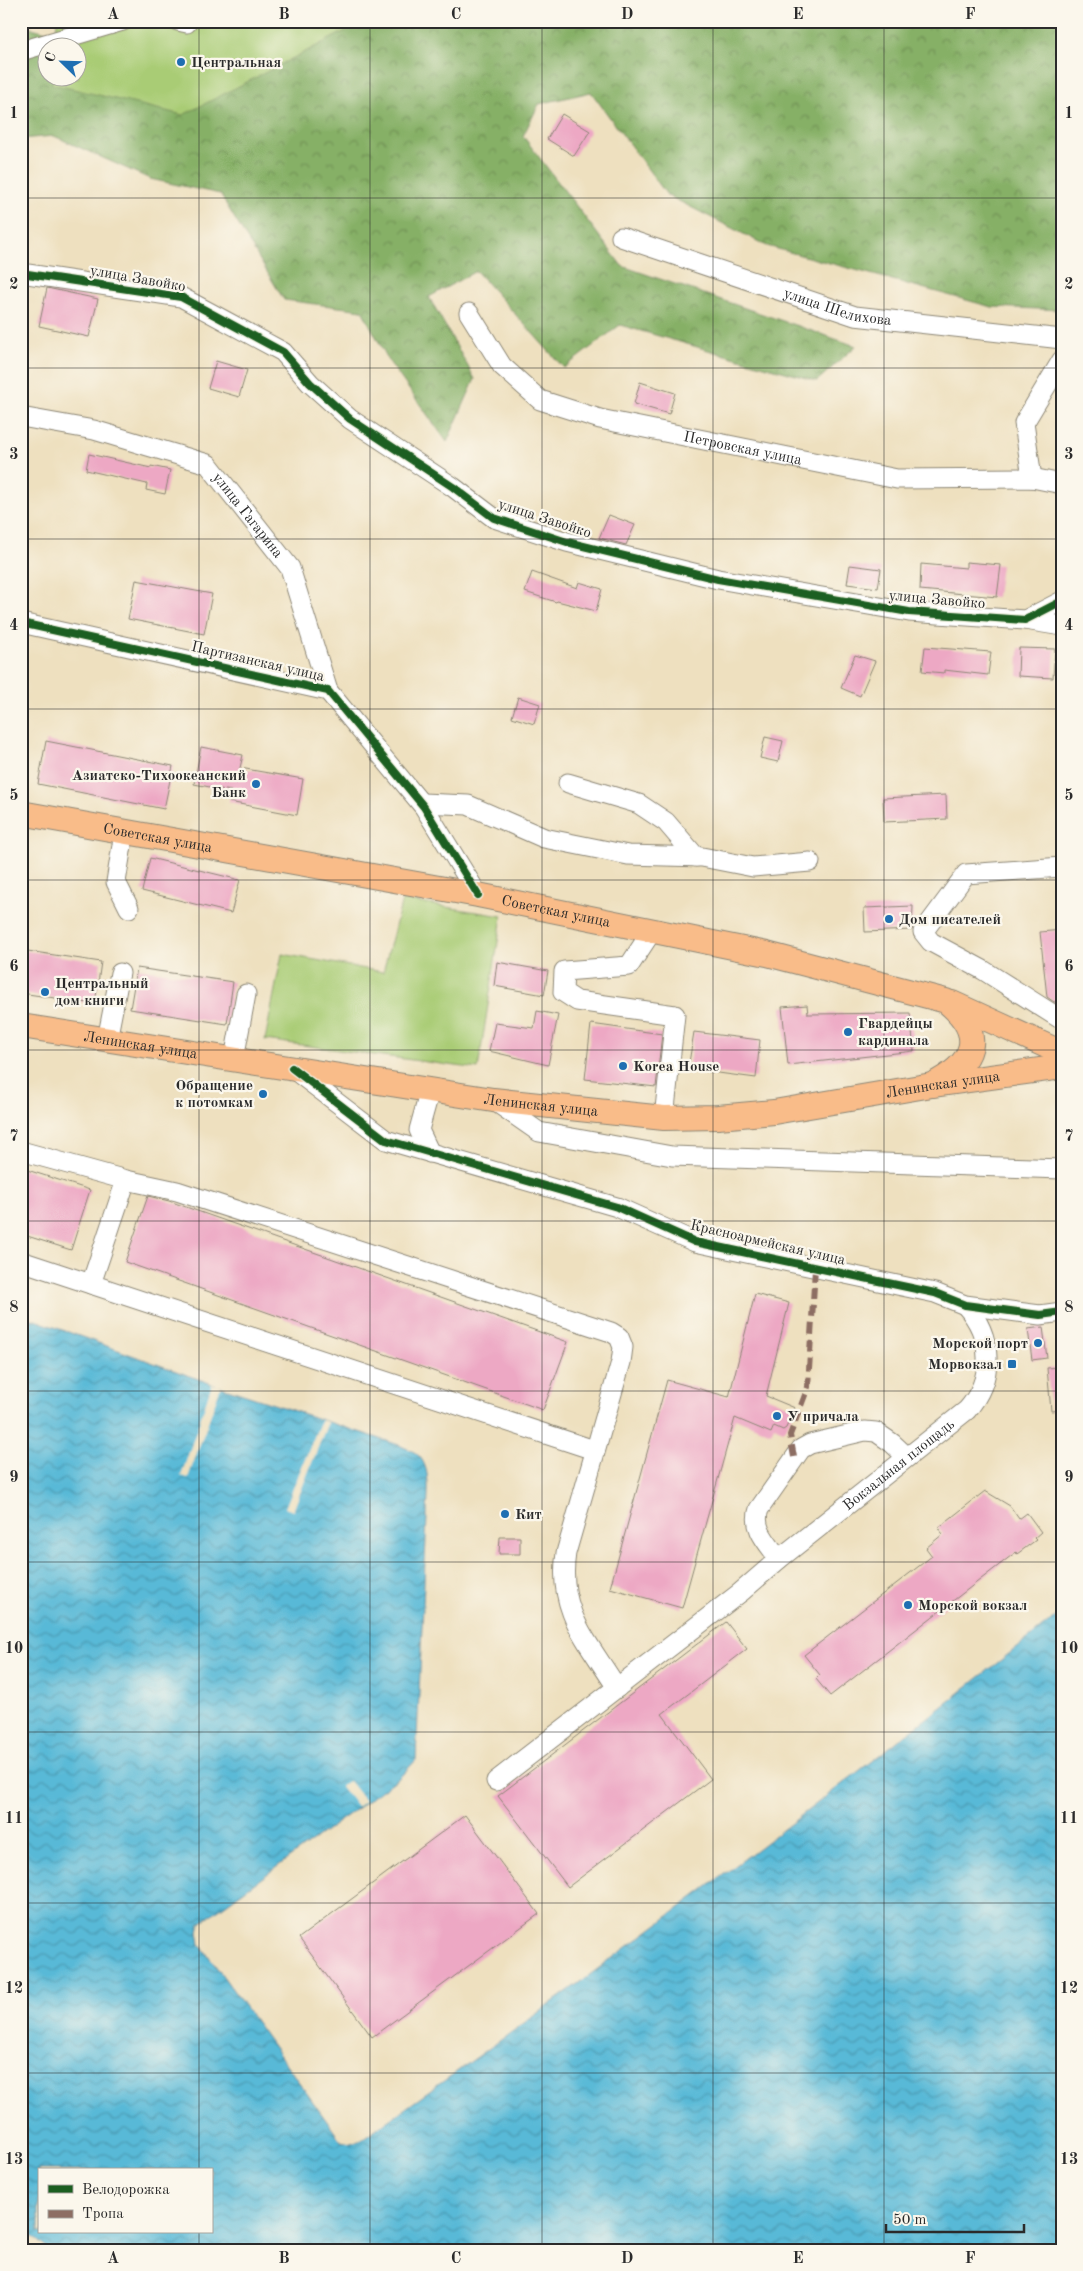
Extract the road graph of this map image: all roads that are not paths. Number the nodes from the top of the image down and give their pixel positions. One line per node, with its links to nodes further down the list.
1 (123, 21): 2 (street)
2 (21, 51)
3 (621, 237): 6 (street, улица Шелихова)
4 (21, 273): 12 (street, улица Завойко)
5 (469, 314): 9 (street, Петровская улица)
6 (1062, 338)
7 (1062, 360): 9 (street)
8 (21, 417): 15 (street, улица Гагарина)
9 (1032, 478): 10 (street, Петровская улица)
10 (1062, 484)
11 (1062, 601): 12 (street)
12 (1025, 620): 14 (street, улица Завойко)
13 (21, 622): 15 (street, Партизанская улица)
14 (1062, 626)
15 (328, 691): 17 (street, Партизанская улица)
16 (568, 782): 20 (street)
17 (422, 803): 20 (street); 23 (street, Партизанская улица)
18 (21, 813): 19 (main road, Советская улица)
19 (124, 833): 23 (main road, Советская улица); 24 (street)
20 (696, 857): 21 (street)
21 (810, 862)
22 (1062, 867): 29 (street)
23 (478, 895): 25 (main road, Советская улица)
24 (129, 908)
25 (652, 931): 28 (main road, Советская улица); 39 (street)
26 (120, 974): 31 (street)
27 (246, 994): 33 (street)
28 (946, 1001): 32 (main road); 36 (main road, Советская улица)
29 (1062, 1020)
30 (21, 1026): 31 (main road, Ленинская улица)
31 (106, 1040): 33 (main road, Ленинская улица)
32 (1062, 1053)
33 (234, 1059): 35 (main road, Ленинская улица)
34 (1062, 1067): 36 (main road, Ленинская улица)
35 (292, 1068): 37 (main road, Ленинская улица); 41 (street, Красноармейская улица)
36 (932, 1085): 39 (main road, Ленинская улица)
37 (430, 1090): 38 (main road, Ленинская улица); 41 (street)
38 (493, 1100): 39 (main road, Ленинская улица); 42 (street)
39 (664, 1118)
40 (21, 1151): 43 (street)
41 (430, 1153): 46 (street, Красноармейская улица)
42 (1062, 1169)
43 (126, 1180): 45 (street); 48 (street)
44 (21, 1261): 45 (street)
45 (92, 1284): 48 (street)
46 (966, 1305): 47 (street, Красноармейская улица); 49 (street, Вокзальная площадь)
47 (1062, 1312)
48 (594, 1450): 51 (street)
49 (907, 1457): 50 (street, Вокзальная площадь); 50 (street)
50 (779, 1559): 51 (street, Вокзальная площадь)
51 (617, 1688): 52 (street, Вокзальная площадь)
52 (496, 1781)

